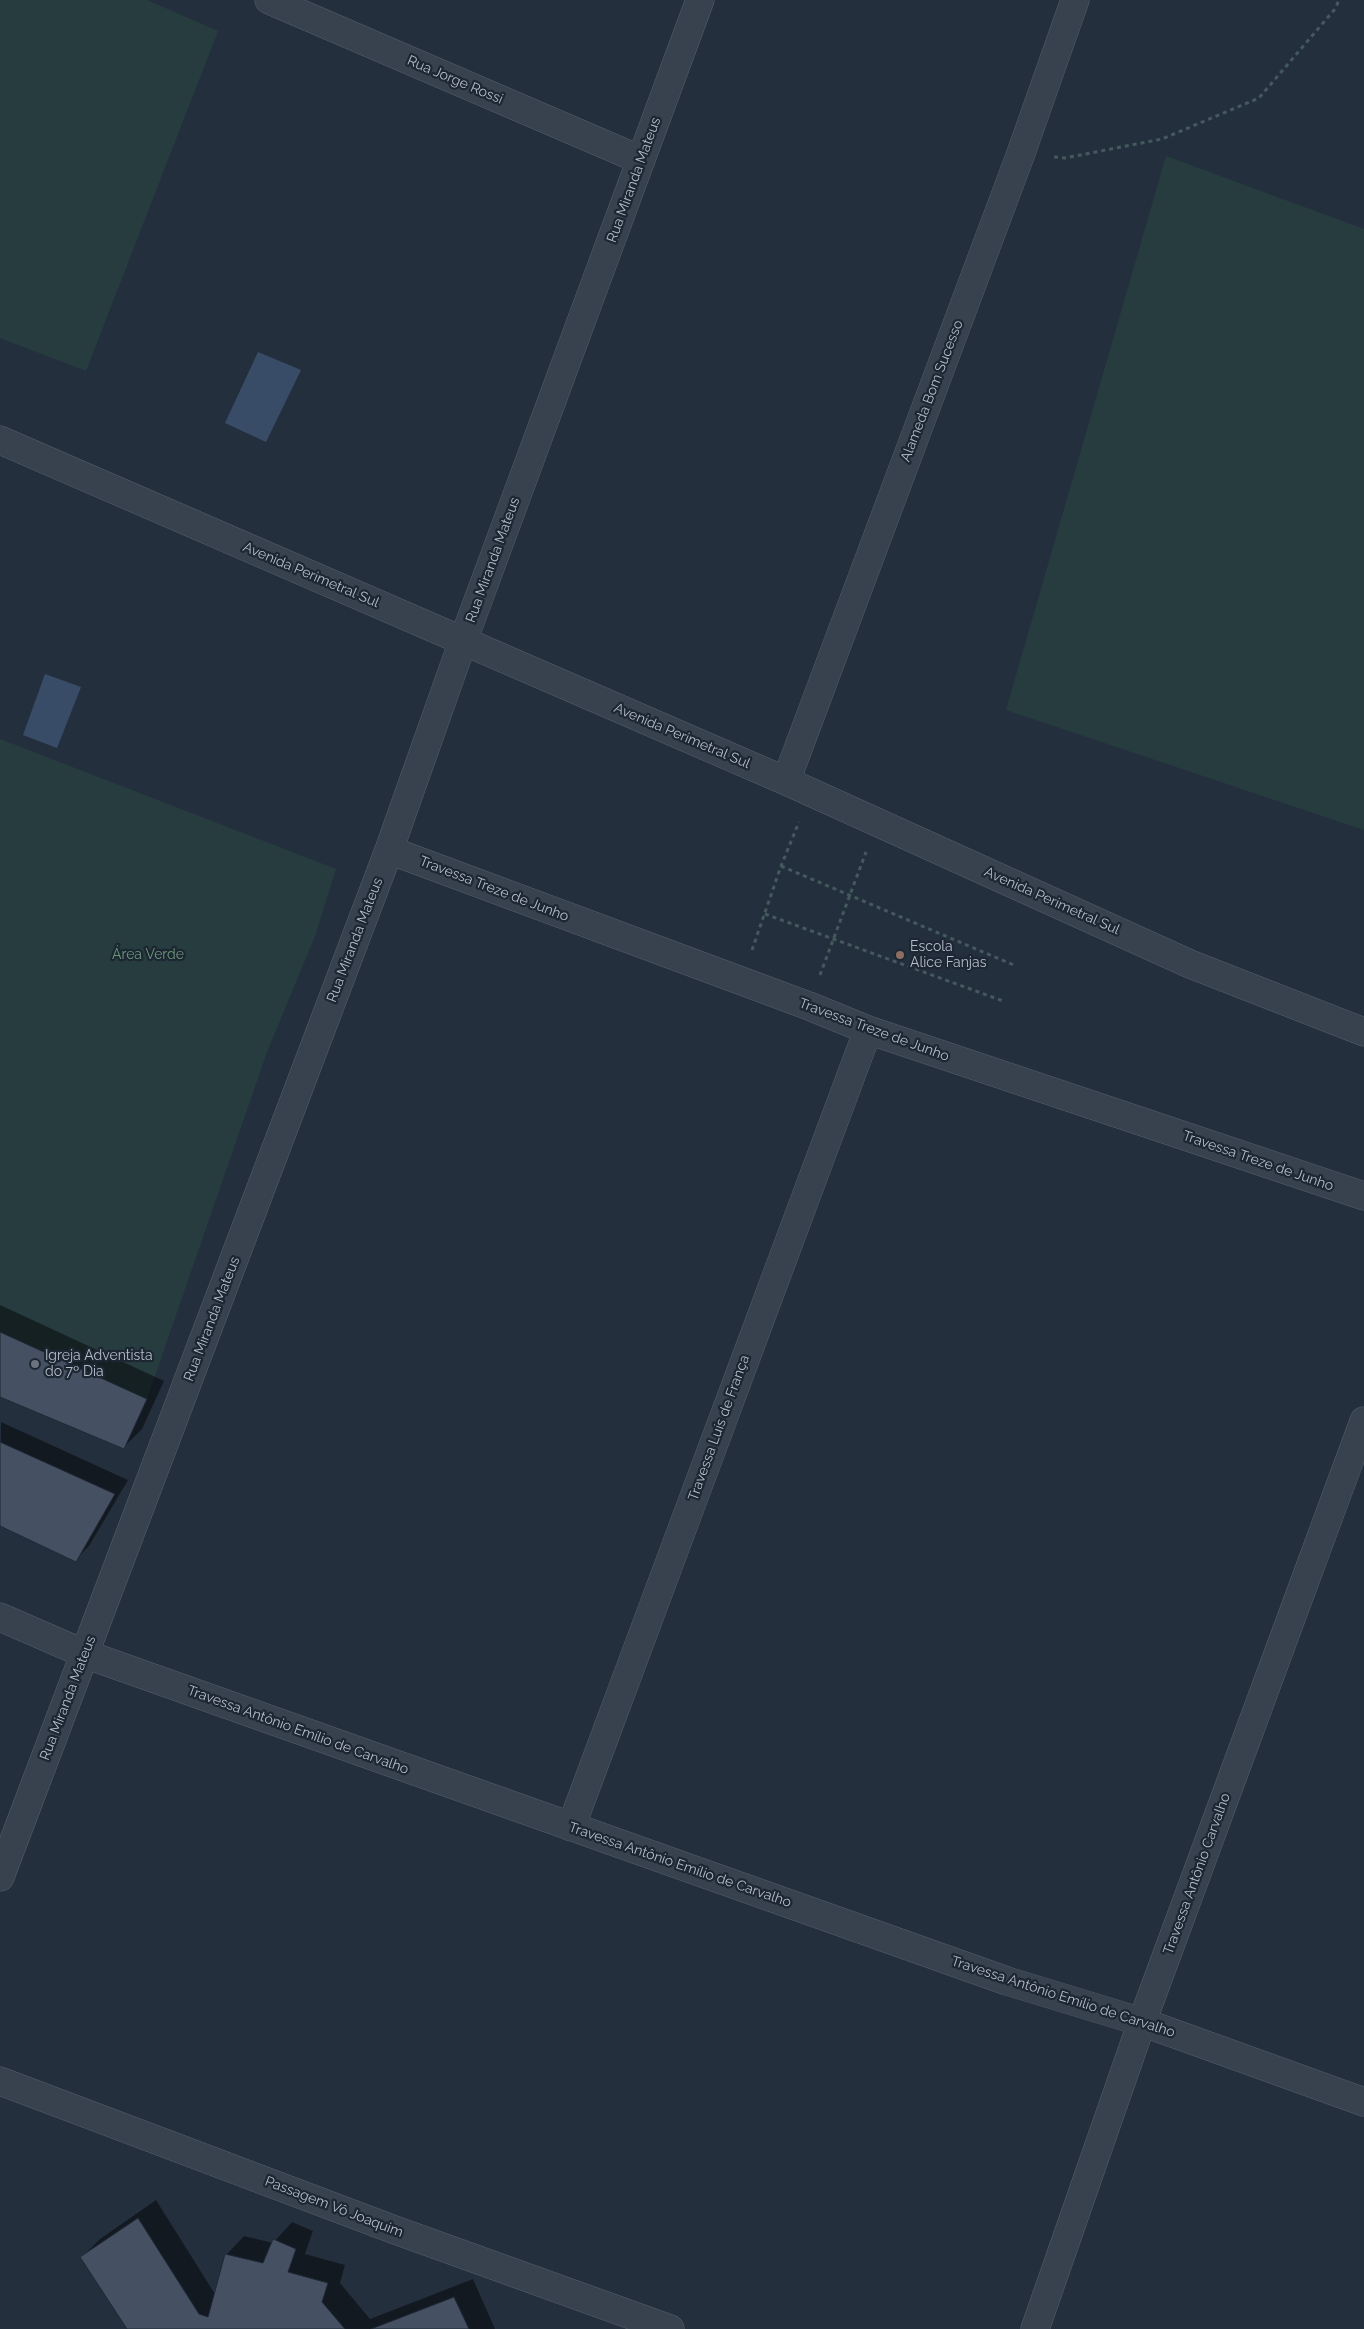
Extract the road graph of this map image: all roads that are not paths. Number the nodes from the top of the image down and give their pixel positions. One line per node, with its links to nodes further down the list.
1 (269, 0): 4 (street, Rua Jorge Rossi)
2 (700, 0): 4 (street, Rua Miranda Mateus)
3 (1075, 0): 7 (street, Alameda Bom Sucesso)
4 (641, 160): 6 (street, Rua Miranda Mateus)
5 (0, 440): 6 (street, Avenida Perimetral Sul)
6 (463, 641): 7 (street, Avenida Perimetral Sul); 8 (street, Rua Miranda Mateus)
7 (786, 781): 10 (street, Avenida Perimetral Sul)
8 (389, 850): 9 (street, Travessa Treze de Junho); 14 (street, Rua Miranda Mateus)
9 (868, 1030): 11 (street, Travessa Treze de Junho); 15 (street, Travessa Luís de França)
10 (1364, 1032)
11 (1364, 1196)
12 (1364, 1422): 17 (street, Travessa Antônio Carvalho)
13 (0, 1617): 14 (street, Travessa Antônio Emílio de Carvalho)
14 (85, 1654): 15 (street, Travessa Antônio Emílio de Carvalho); 16 (street, Rua Miranda Mateus)
15 (571, 1826): 17 (street, Travessa Antônio Emílio de Carvalho)
16 (0, 1877)
17 (1142, 2022): 19 (street, Travessa Antônio Emílio de Carvalho); 21 (street, Travessa Antônio Carvalho)
18 (0, 2081): 20 (street, Passagem Vô Joaquim)
19 (1364, 2102)
20 (670, 2329)
21 (1035, 2329)

